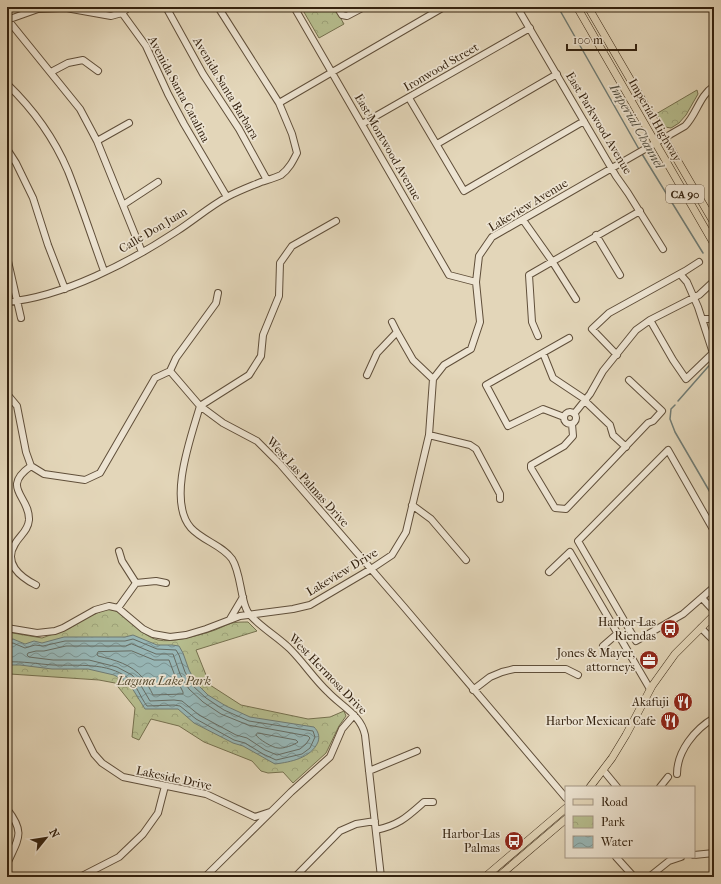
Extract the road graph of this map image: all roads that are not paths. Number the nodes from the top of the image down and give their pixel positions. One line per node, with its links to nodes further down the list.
1 (129, 7): 13 (street)
2 (166, 7): 33 (street, Avenida Santa Barbara)
3 (218, 7): 23 (street)
4 (294, 7): 18 (street, East Montwood Avenue)
5 (337, 7): 6 (street)
6 (364, 7)
7 (444, 7): 18 (street)
8 (517, 7): 15 (street, East Parkwood Avenue)
9 (577, 7): 29 (main road, Imperial Highway / CA 90)
10 (588, 7): 27 (main road, Imperial Highway / CA 90)
11 (38, 8): 12 (street); 14 (street)
12 (96, 10): 13 (street)
13 (122, 13): 35 (street, Avenida Santa Catalina)
14 (7, 20): 17 (street)
15 (530, 28): 19 (street, East Parkwood Avenue); 22 (street, Ironwood Street)
16 (98, 71): 17 (street)
17 (50, 72): 28 (street)
18 (332, 72): 23 (street); 26 (street, East Montwood Avenue)
19 (557, 74): 24 (street, East Parkwood Avenue); 30 (street)
20 (7, 84): 48 (street)
21 (714, 86): 27 (street, Lakeview Avenue)
22 (409, 98): 26 (street, Ironwood Street); 30 (street)
23 (279, 103): 33 (street, Calle Don Juan)
24 (584, 121): 30 (street); 32 (street, East Parkwood Avenue)
25 (129, 123): 28 (street)
26 (362, 124): 52 (street, East Montwood Avenue)
27 (664, 138): 29 (street, Lakeview Avenue); 40 (main road, Imperial Highway / CA 90)
28 (97, 140): 36 (street)
29 (656, 143): 32 (street, Lakeview Avenue); 42 (main road, Imperial Highway / CA 90)
30 (436, 144)
31 (7, 149): 54 (street)
32 (611, 168): 37 (street, East Parkwood Avenue); 38 (street, Lakeview Avenue)
33 (267, 180): 35 (street, Calle Don Juan)
34 (158, 182): 36 (street)
35 (227, 197): 44 (street, Calle Don Juan)
36 (123, 205): 44 (street)
37 (640, 211): 41 (street); 43 (street, East Parkwood Avenue)
38 (522, 220): 46 (street); 52 (street, Lakeview Avenue)
39 (336, 221): 77 (street)
40 (714, 223)
41 (596, 235): 46 (street); 49 (street)
42 (714, 244)
43 (663, 249)
44 (142, 252): 48 (street, Calle Don Juan)
45 (7, 258): 59 (street)
46 (552, 261): 58 (street); 67 (street)
47 (699, 262): 50 (street)
48 (104, 271): 54 (street, Calle Don Juan)
49 (620, 274)
50 (680, 274): 57 (street); 70 (street)
51 (714, 281): 55 (street)
52 (476, 282): 73 (street, Lakeview Avenue)
53 (714, 288): 55 (street)
54 (65, 289): 59 (street, Calle Don Juan)
55 (706, 289): 57 (street)
56 (218, 293): 71 (street)
57 (694, 298): 63 (street); 64 (street)
58 (576, 299)
59 (18, 301): 60 (street, Calle Don Juan); 61 (street)
60 (7, 302)
61 (21, 318)
62 (714, 318): 63 (street)
63 (702, 319): 64 (street)
64 (650, 320): 70 (street)
65 (392, 322): 66 (street)
66 (397, 332): 72 (street); 73 (street)
67 (538, 336)
68 (569, 338): 69 (street)
69 (543, 352): 76 (street); 79 (street)
70 (617, 355): 76 (street)
71 (170, 371): 77 (street, West Las Palmas Drive); 83 (street)
72 (367, 375)
73 (433, 379): 81 (street, Lakeview Drive)
74 (629, 380): 82 (street)
75 (8, 398): 83 (street)
76 (586, 400): 78 (street); 82 (street)
77 (200, 406): 89 (street, West Las Palmas Drive); 95 (street)
78 (574, 414): 79 (street); 80 (street)
79 (564, 417): 80 (street)
80 (572, 424): 82 (street)
81 (429, 436): 84 (street); 85 (street, Lakeview Drive)
82 (626, 447)
83 (30, 466): 93 (street)
84 (500, 499)
85 (412, 505): 88 (street); 89 (street, Lakeview Drive)
86 (714, 531): 96 (street)
87 (119, 551): 91 (street)
88 (466, 560)
89 (371, 569): 100 (street, Lakeview Drive); 109 (street, West Las Palmas Drive)
90 (549, 572): 104 (street)
91 (136, 583): 92 (street); 97 (street)
92 (166, 583)
93 (36, 585)
94 (714, 587): 96 (street)
95 (243, 596): 100 (street); 101 (street)
96 (702, 598): 98 (street)
97 (118, 608): 101 (street, Lakeview Drive); 102 (street)
98 (714, 611)
99 (714, 614): 103 (main road)
100 (249, 615): 101 (street, Lakeview Drive); 110 (street, West Hermosa Drive)
101 (230, 619)
102 (7, 628)
103 (701, 628): 105 (street); 108 (main road)
104 (618, 633): 106 (street); 108 (street)
105 (714, 641)
106 (603, 646)
107 (578, 675): 109 (street)
108 (650, 689): 115 (main road)
109 (473, 690): 122 (street, West Las Palmas Drive)
110 (354, 715): 114 (street, West Hermosa Drive); 126 (street)
111 (714, 718): 116 (street)
112 (82, 730): 118 (street, Lakeside Drive)
113 (417, 751): 114 (street)
114 (369, 770): 128 (street, West Hermosa Drive)
115 (603, 770): 119 (main road); 120 (street)
116 (678, 774)
117 (668, 777): 121 (street)
118 (165, 786): 126 (street, Lakeside Drive); 135 (street)
119 (591, 786)
120 (616, 786)
121 (661, 786)
122 (565, 797)
123 (432, 802): 129 (street)
124 (7, 809): 134 (street)
125 (565, 809): 139 (main road)
126 (272, 812): 136 (street)
127 (565, 820): 140 (main road)
128 (375, 821): 129 (street, West Hermosa Drive); 137 (street)
129 (376, 830): 138 (street, West Hermosa Drive)
130 (714, 853): 131 (street)
131 (695, 855)
132 (617, 858): 141 (street)
133 (678, 858): 142 (street)
134 (7, 864)
135 (80, 877)
136 (205, 877)
137 (295, 877)
138 (381, 877)
139 (485, 877)
140 (498, 877)
141 (634, 877)
142 (649, 877)

